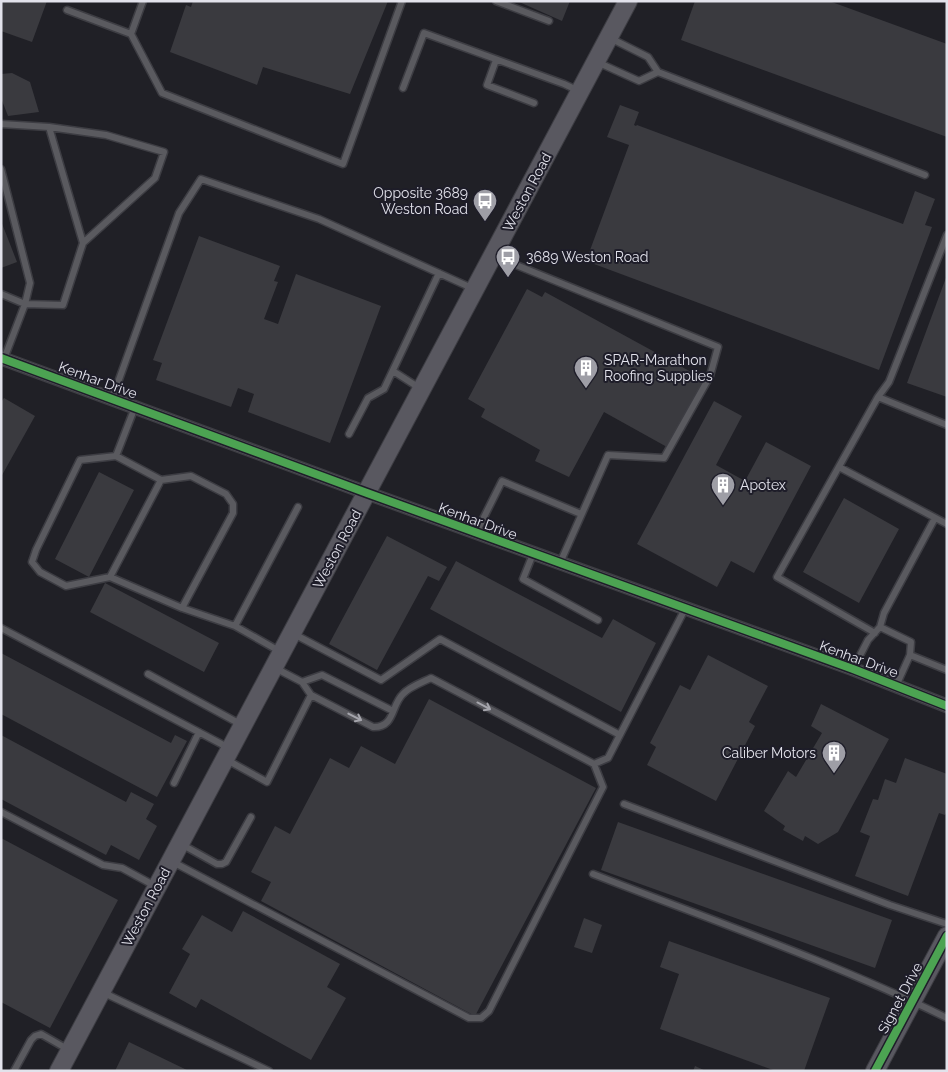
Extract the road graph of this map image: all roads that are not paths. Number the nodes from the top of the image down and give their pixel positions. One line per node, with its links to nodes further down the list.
1 (143, 1): 7 (lane)
2 (402, 1): 7 (lane)
3 (496, 1): 6 (lane)
4 (628, 1): 8 (main road, Weston Road)
5 (67, 10): 7 (lane)
6 (549, 21)
7 (131, 34)
8 (609, 38): 10 (main road, Weston Road); 11 (lane)
9 (496, 60): 12 (lane); 13 (lane); 14 (lane)
10 (596, 62): 11 (lane); 13 (main road, Weston Road)
11 (658, 72): 18 (lane)
12 (403, 88)
13 (580, 92): 21 (main road, Weston Road)
14 (534, 103)
15 (1, 124): 16 (lane)
16 (48, 127): 20 (lane); 20 (lane)
17 (1, 169): 25 (lane)
18 (925, 175)
19 (947, 234): 29 (lane)
20 (84, 243): 25 (lane)
21 (493, 256): 23 (main road, Weston Road); 39 (lane)
22 (440, 273): 23 (lane); 27 (lane); 30 (lane)
23 (475, 290): 28 (main road, Weston Road)
24 (1, 294): 25 (lane)
25 (25, 304): 26 (lane)
26 (2, 358): 30 (street, Kenhar Drive)
27 (393, 371): 28 (lane); 33 (lane)
28 (422, 390): 37 (main road, Weston Road)
29 (878, 397): 32 (lane); 35 (lane)
30 (112, 399): 31 (street, Kenhar Drive)
31 (135, 407): 34 (lane); 37 (street, Kenhar Drive)
32 (947, 425)
33 (349, 434)
34 (116, 456): 36 (lane); 45 (lane)
35 (839, 467): 40 (lane); 51 (lane)
36 (161, 480): 45 (lane); 46 (lane)
37 (367, 493): 42 (street, Kenhar Drive); 52 (main road, Weston Road)
38 (298, 507): 49 (lane)
39 (581, 514): 42 (lane); 44 (lane)
40 (935, 518): 41 (lane); 51 (lane)
41 (947, 524)
42 (476, 533): 43 (street, Kenhar Drive)
43 (533, 554): 44 (street, Kenhar Drive); 48 (lane)
44 (560, 564): 47 (street, Kenhar Drive)
45 (110, 576): 46 (lane)
46 (182, 608): 49 (lane)
47 (685, 609): 55 (street, Kenhar Drive); 65 (lane)
48 (598, 620)
49 (235, 626): 54 (lane)
50 (1, 628): 64 (lane)
51 (878, 630): 53 (lane); 55 (lane)
52 (292, 633): 54 (main road, Weston Road); 65 (lane)
53 (910, 655): 56 (lane); 59 (lane)
54 (278, 660): 58 (lane); 63 (main road, Weston Road)
55 (853, 669): 59 (street, Kenhar Drive)
56 (947, 670)
57 (148, 674): 63 (lane)
58 (302, 682): 60 (lane); 62 (lane)
59 (896, 686): 61 (street, Kenhar Drive)
60 (311, 695): 62 (lane, one-way to 62); 66 (lane)
61 (947, 706)
62 (394, 711): 67 (lane, one-way to 67)
63 (243, 725): 66 (main road, Weston Road)
64 (200, 732): 66 (lane); 68 (lane)
65 (620, 735): 67 (lane)
66 (228, 754): 72 (main road, Weston Road)
67 (594, 764): 73 (lane)
68 (174, 783)
69 (624, 804): 76 (lane)
70 (1, 812): 75 (lane)
71 (250, 817): 72 (lane)
72 (180, 844): 73 (main road, Weston Road)
73 (171, 861): 75 (main road, Weston Road)
74 (593, 874): 79 (lane)
75 (157, 887): 78 (main road, Weston Road)
76 (947, 924)
77 (947, 936): 79 (main road, Signet Drive)
78 (101, 992): 81 (main road, Weston Road); 84 (lane)
79 (912, 1001): 80 (lane); 85 (main road, Signet Drive)
80 (947, 1018)
81 (70, 1050): 82 (main road, Weston Road); 83 (lane)
82 (61, 1070)
83 (14, 1071)
84 (269, 1071)
85 (875, 1071)

